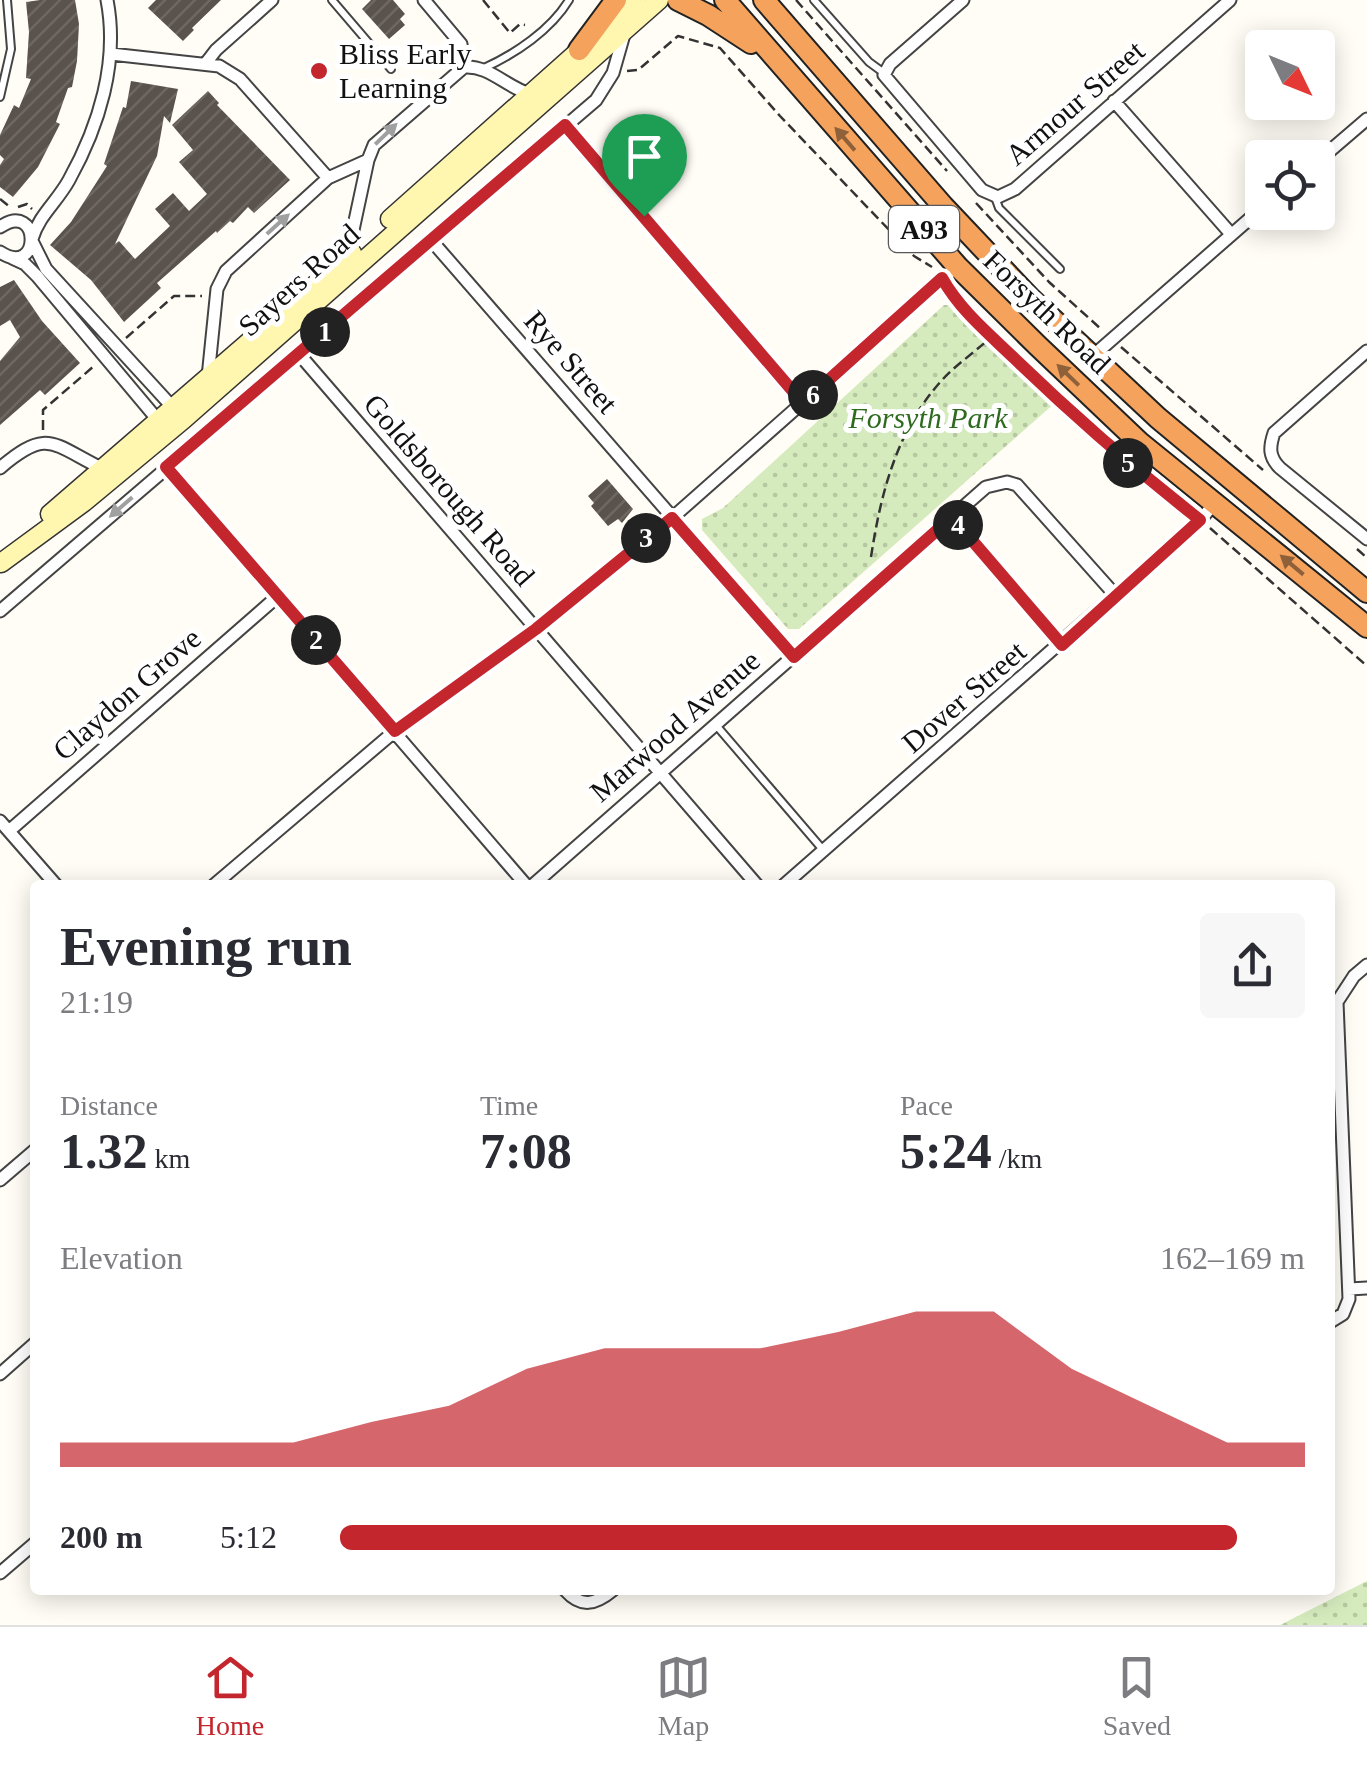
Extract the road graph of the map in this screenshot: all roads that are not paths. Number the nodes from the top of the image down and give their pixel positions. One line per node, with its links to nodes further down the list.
1 (7, 0): 26 (lane)
2 (107, 0): 18 (street)
3 (272, 0): 19 (street)
4 (332, 0): 22 (lane)
5 (424, 0): 20 (street)
6 (570, 0): 23 (lane)
7 (616, 0): 17 (highway)
8 (636, 0): 17 (main road, Sayers Road)
9 (659, 0): 16 (main road, Sayers Road)
10 (678, 0): 21 (highway)
11 (725, 0): 21 (highway, Forsyth Road / A93)
12 (764, 0): 42 (highway, Forsyth Road / A93)
13 (814, 0): 24 (lane)
14 (963, 0): 24 (street)
15 (1230, 0): 27 (street, Armour Street)
16 (625, 28): 29 (street, Sayers Road); 52 (main road, Sayers Road)
17 (579, 50): 25 (main road, Sayers Road)
18 (111, 54): 19 (street); 34 (street)
19 (206, 63): 32 (street)
20 (464, 67): 23 (street); 31 (street, one-way to 20)
21 (784, 68): 46 (highway, Forsyth Road / A93, one-way to 21)
22 (391, 69)
23 (482, 69): 25 (street)
24 (884, 73): 33 (street)
25 (530, 94): 44 (main road, Sayers Road)
26 (0, 97)
27 (1114, 101): 33 (street, Armour Street); 39 (street)
28 (1367, 119): 30 (street)
29 (565, 125): 41 (street, Sayers Road); 51 (street)
30 (1335, 146)
31 (368, 160): 32 (street, Sayers Road); 44 (street)
32 (328, 178): 50 (street, Sayers Road, one-way to 32)
33 (995, 197): 45 (lane)
34 (50, 205): 36 (street); 40 (street)
35 (0, 213): 36 (street)
36 (16, 221): 38 (street); 40 (street)
37 (1245, 223): 39 (street)
38 (0, 226)
39 (1232, 234): 49 (street)
40 (32, 240): 43 (street); 52 (street)
41 (431, 240): 48 (street, Sayers Road); 59 (street, Rye Street)
42 (979, 246): 46 (highway); 49 (highway, Forsyth Road / A93)
43 (5, 257): 52 (street)
44 (347, 258): 50 (main road, Sayers Road)
45 (1060, 269)
46 (950, 272): 51 (street); 57 (highway, Forsyth Road / A93, one-way to 46)
47 (1367, 352): 60 (street)
48 (300, 354): 53 (street, Sayers Road); 67 (street, Goldsborough Road)
49 (1094, 354): 56 (highway, Forsyth Road / A93)
50 (208, 377): 52 (main road, Sayers Road)
51 (803, 403): 59 (street)
52 (171, 420): 55 (main road, Sayers Road); 61 (main road, Sayers Road)
53 (166, 467): 63 (street); 65 (street, Sayers Road, one-way to 65)
54 (0, 468): 55 (street)
55 (103, 469): 61 (main road, Sayers Road)
56 (1235, 481): 57 (highway); 62 (highway, Forsyth Road / A93)
57 (1216, 502): 64 (street, Dover Street); 66 (highway, Forsyth Road / A93, one-way to 57)
58 (952, 517): 64 (street, Marwood Avenue); 68 (lane); 69 (street, Marwood Avenue)
59 (672, 518): 67 (street); 69 (street, Rye Street)
60 (1367, 539)
61 (0, 563)
62 (1367, 592)
63 (278, 596): 71 (street); 73 (street, Claydon Grove)
64 (1116, 596): 68 (street, Dover Street)
65 (0, 611)
66 (1367, 627)
67 (536, 629): 71 (street); 72 (street, Goldsborough Road)
68 (1062, 645): 74 (street, Dover Street)
69 (794, 657): 70 (street, Marwood Avenue)
70 (715, 724): 72 (street, Marwood Avenue); 74 (lane)
71 (395, 731): 76 (street); 77 (street)
72 (660, 773): 78 (street, Marwood Avenue); 79 (street, Goldsborough Road)
73 (4, 826): 75 (street)
74 (824, 852): 80 (street, Dover Street)
75 (52, 880)
76 (220, 880)
77 (525, 880)
78 (535, 880)
79 (753, 880)
80 (790, 880)
81 (1367, 965): 82 (street)
82 (1335, 1024)
83 (1335, 1062): 87 (street)
84 (30, 1154): 85 (street)
85 (0, 1180)
86 (1367, 1288): 87 (street)
87 (1349, 1289): 88 (street)
88 (1335, 1318)
89 (30, 1347): 90 (street)
90 (0, 1374)
91 (30, 1546): 92 (street)
92 (0, 1573)
93 (570, 1595): 94 (street)
94 (607, 1595)

